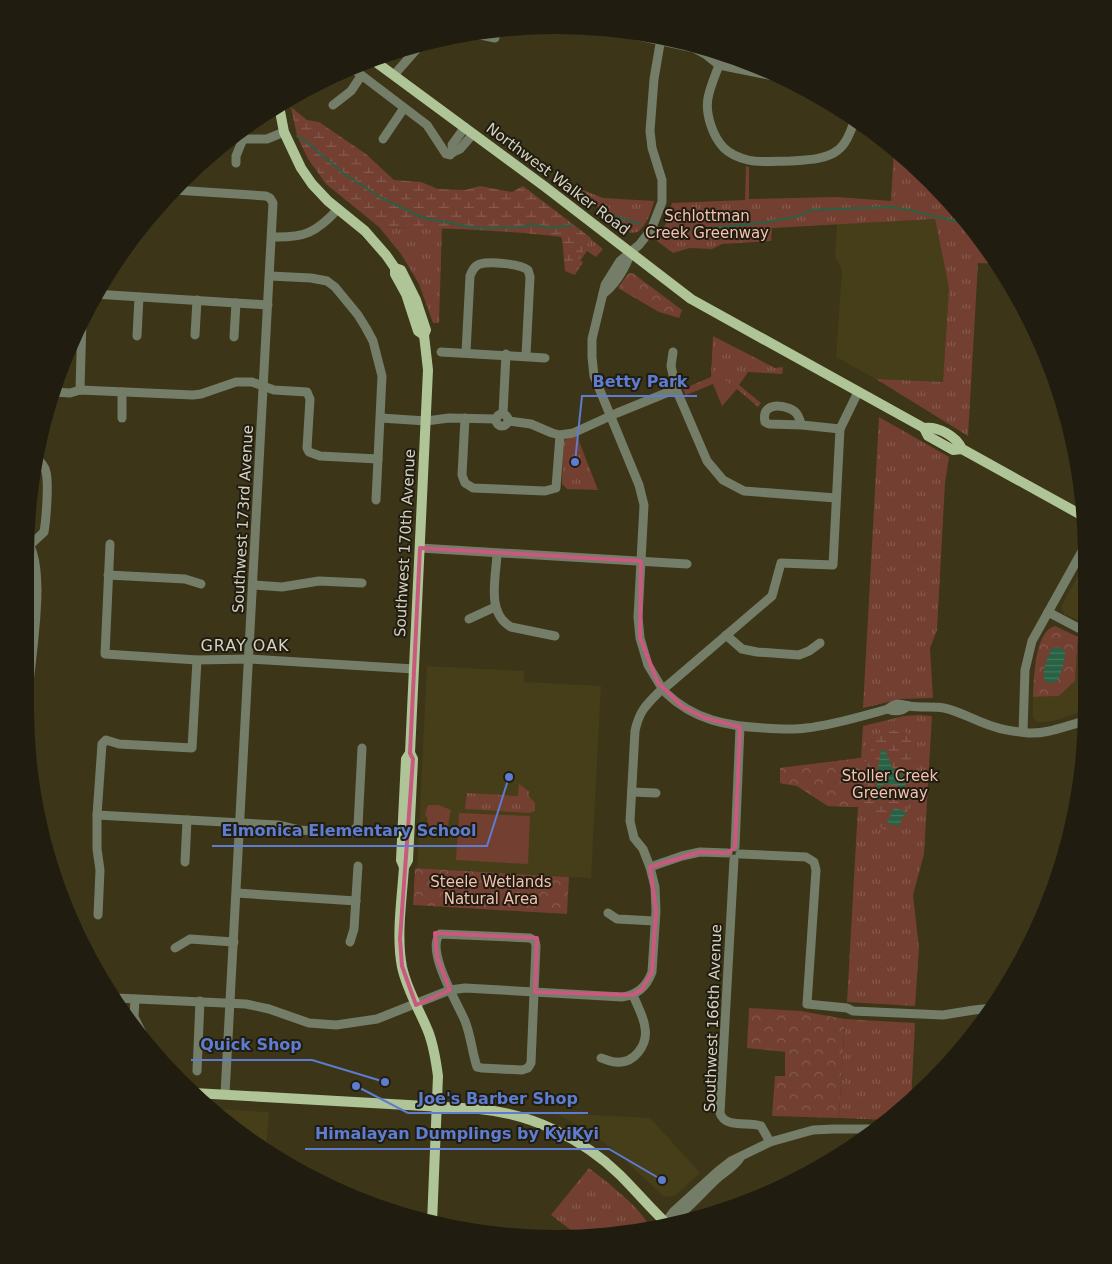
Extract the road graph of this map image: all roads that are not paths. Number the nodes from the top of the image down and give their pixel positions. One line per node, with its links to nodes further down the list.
1 (660, 44): 22 (street)
2 (412, 54): 9 (street)
3 (709, 57): 5 (street)
4 (379, 65): 9 (main road, Northwest Walker Road)
5 (719, 65): 6 (street); 13 (street)
6 (749, 71)
7 (358, 73): 8 (street)
8 (361, 76): 10 (street); 11 (street)
9 (394, 76): 14 (main road, Northwest Walker Road)
10 (333, 105)
11 (404, 108): 14 (street); 17 (street)
12 (280, 113): 15 (main road, Southwest 170th Avenue)
13 (852, 127)
14 (469, 130): 22 (main road, Northwest Walker Road)
15 (284, 132): 16 (street); 20 (main road, Southwest 170th Avenue)
16 (243, 139): 18 (street)
17 (383, 139)
18 (236, 163)
19 (184, 191): 21 (street, Southwest 173rd Avenue)
20 (338, 209): 21 (street); 50 (main road, Southwest 170th Avenue)
21 (272, 237): 23 (street, Southwest 173rd Avenue)
22 (632, 253): 44 (main road, Northwest Walker Road); 45 (street)
23 (270, 276): 28 (street, Southwest 173rd Avenue); 47 (street)
24 (104, 295): 25 (street)
25 (140, 297): 26 (street); 30 (street)
26 (197, 300): 27 (street); 29 (street)
27 (236, 303): 28 (street); 31 (street)
28 (268, 305): 39 (street, Southwest 173rd Avenue)
29 (195, 335)
30 (137, 336)
31 (234, 337)
32 (78, 346): 41 (street)
33 (441, 352): 34 (street)
34 (466, 352): 36 (street); 37 (street)
35 (673, 352): 40 (street)
36 (506, 354): 37 (street); 49 (street)
37 (526, 355): 38 (street)
38 (545, 358)
39 (264, 387): 43 (street); 54 (street); 70 (street, Southwest 173rd Avenue)
40 (676, 389): 45 (street); 56 (street)
41 (80, 390): 42 (street); 43 (street)
42 (60, 392)
43 (122, 392): 46 (street)
44 (858, 392): 52 (street); 58 (main road, Northwest Walker Road)
45 (610, 416): 53 (street); 64 (street)
46 (122, 418)
47 (381, 418): 50 (street); 54 (street)
48 (465, 418): 49 (street); 50 (street); 53 (street)
49 (503, 418): 53 (street)
50 (426, 421): 61 (main road, Southwest 170th Avenue)
51 (802, 425): 52 (street)
52 (840, 429): 56 (street)
53 (560, 436)
54 (378, 459): 57 (street)
55 (42, 464): 59 (street)
56 (836, 498): 77 (street)
57 (376, 500)
58 (1076, 512)
59 (35, 539)
60 (110, 544): 67 (street)
61 (420, 548): 62 (street); 82 (main road, Southwest 170th Avenue)
62 (498, 554): 64 (street); 72 (street)
63 (1078, 558): 74 (street)
64 (641, 561): 66 (street); 83 (street)
65 (34, 562): 71 (street)
66 (687, 564)
67 (108, 576): 69 (street); 81 (street)
68 (362, 583): 70 (street)
69 (201, 584)
70 (254, 585): 80 (street, Southwest 173rd Avenue)
71 (36, 590): 73 (street)
72 (495, 607): 75 (street); 78 (street)
73 (34, 610)
74 (1048, 612): 76 (street); 86 (street)
75 (468, 619)
76 (1078, 629)
77 (726, 635): 79 (street); 83 (street)
78 (556, 636)
79 (820, 643)
80 (250, 659): 81 (street); 82 (street); 92 (street, Southwest 173rd Avenue)
81 (197, 660): 90 (street)
82 (414, 668): 112 (main road, Southwest 170th Avenue)
83 (663, 689): 85 (street); 88 (street)
84 (1078, 724): 86 (street)
85 (740, 727): 86 (street); 93 (street, Southwest 166th Avenue)
86 (1023, 732)
87 (362, 748): 92 (street)
88 (632, 792): 89 (street); 96 (street)
89 (656, 793)
90 (97, 815): 91 (street); 100 (street)
91 (187, 820): 92 (street); 94 (street)
92 (241, 822): 97 (street, Southwest 173rd Avenue)
93 (734, 853): 96 (street); 113 (street); 121 (street, Southwest 166th Avenue)
94 (185, 862)
95 (358, 866): 98 (street)
96 (650, 867): 101 (street)
97 (237, 893): 98 (street); 102 (street, Southwest 173rd Avenue)
98 (356, 901): 103 (street)
99 (608, 913): 101 (street)
100 (98, 915)
101 (655, 921): 107 (street)
102 (234, 942): 104 (street); 111 (street, Southwest 173rd Avenue)
103 (350, 942)
104 (175, 948)
105 (450, 990): 106 (street); 106 (street); 106 (street); 112 (street)
106 (535, 992): 107 (street)
107 (633, 995): 115 (street)
108 (122, 998): 109 (street)
109 (135, 999): 110 (street); 114 (street)
110 (200, 1001): 111 (street); 116 (street)
111 (230, 1003): 112 (street); 118 (street, Southwest 173rd Avenue)
112 (416, 1005): 119 (main road, Southwest 170th Avenue)
113 (982, 1009)
114 (134, 1015)
115 (601, 1058)
116 (197, 1072)
117 (204, 1093): 118 (main road)
118 (225, 1094): 119 (main road)
119 (437, 1106): 122 (main road, Southwest 170th Avenue); 124 (main road)
120 (865, 1129): 121 (street)
121 (770, 1142): 123 (street)
122 (432, 1215)
123 (681, 1215)
124 (661, 1219)

